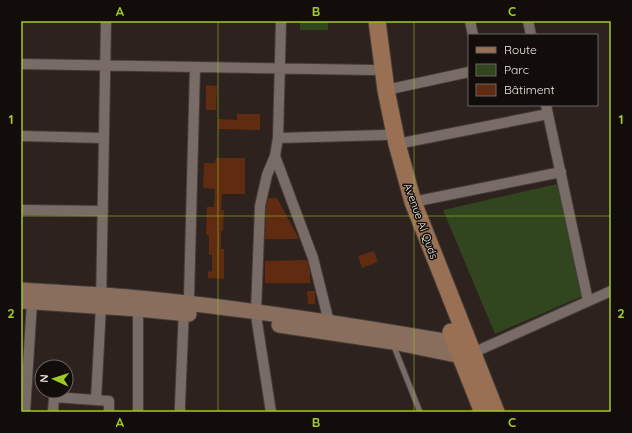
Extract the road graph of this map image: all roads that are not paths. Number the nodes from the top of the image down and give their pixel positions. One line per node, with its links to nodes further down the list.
1 (106, 21): 10 (street)
2 (281, 21): 12 (street)
3 (366, 21): 13 (main road, Avenue Al Quds)
4 (377, 21): 15 (main road, Avenue Al Quds)
5 (470, 21): 7 (street)
6 (528, 21): 8 (street)
7 (474, 34)
8 (531, 34)
9 (21, 64): 10 (street)
10 (105, 65): 11 (street); 18 (street)
11 (195, 67): 12 (street); 32 (street)
12 (280, 68): 13 (street); 19 (street)
13 (373, 70): 20 (main road, Avenue Al Quds)
14 (468, 72): 15 (street)
15 (386, 90): 20 (main road, Avenue Al Quds)
16 (547, 109): 20 (street); 22 (street)
17 (21, 136): 18 (street)
18 (104, 138): 25 (street)
19 (278, 138): 20 (street); 21 (street)
20 (391, 140): 23 (main road, Avenue Al Quds); 36 (main road, Avenue Al Quds)
21 (275, 156): 33 (street); 34 (street)
22 (561, 172): 23 (street); 30 (street)
23 (413, 202): 36 (main road, Avenue Al Quds)
24 (21, 210): 25 (street)
25 (103, 211): 29 (street)
26 (21, 290): 29 (main road)
27 (611, 292): 30 (street)
28 (26, 301): 29 (main road); 39 (street)
29 (101, 301): 31 (main road); 37 (street)
30 (588, 301): 36 (street)
31 (138, 303): 32 (main road); 42 (street)
32 (186, 305): 33 (main road); 43 (street)
33 (257, 317): 34 (main road); 35 (main road); 44 (street)
34 (330, 322): 35 (main road)
35 (390, 337): 36 (main road); 45 (lane)
36 (467, 350): 38 (main road, Avenue Al Quds)
37 (96, 400): 40 (street); 41 (street)
38 (484, 411)
39 (25, 412)
40 (53, 412)
41 (109, 412)
42 (138, 412)
43 (180, 412)
44 (271, 412)
45 (420, 412)

